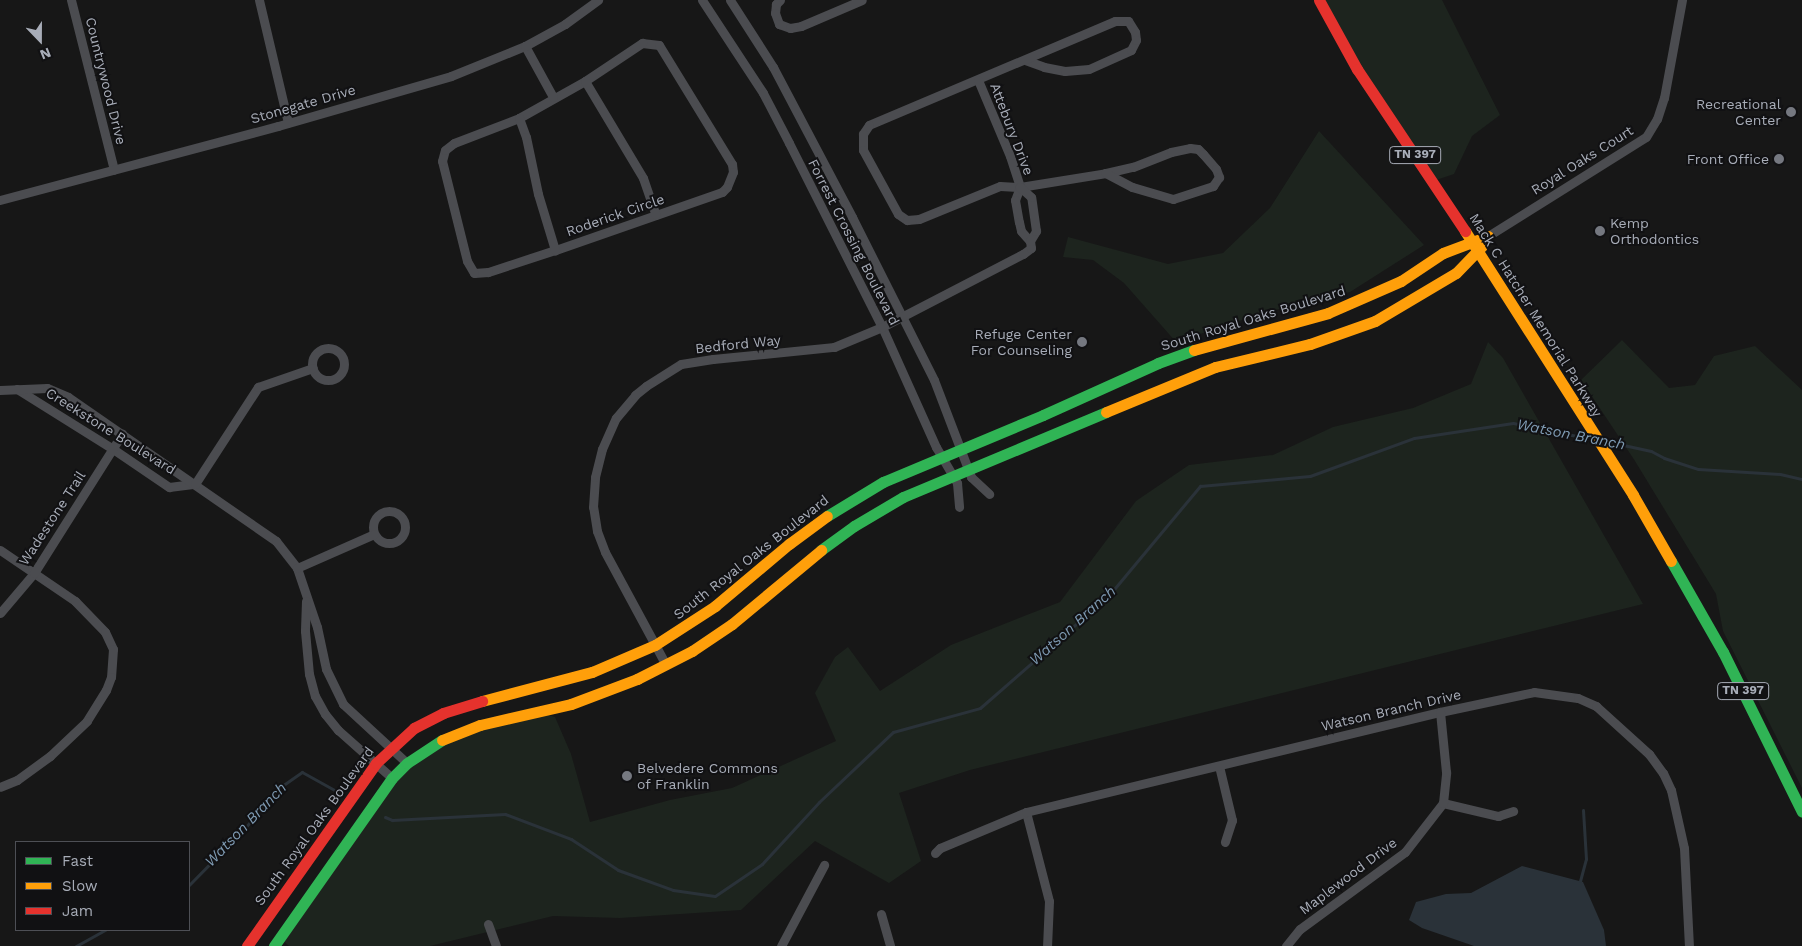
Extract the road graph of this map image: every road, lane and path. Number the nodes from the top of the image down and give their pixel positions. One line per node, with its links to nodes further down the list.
1 (71, 0): 17 (street, Countrywood Drive)
2 (259, 0): 16 (street)
3 (598, 0): 10 (street, Stonegate Drive)
4 (702, 0): 28 (street, Forrest Crossing Boulevard)
5 (730, 0): 27 (street, Forrest Crossing Boulevard)
6 (780, 0): 7 (street)
7 (862, 0)
8 (1318, 0): 24 (main road, Mack C Hatcher Memorial Parkway / TN 397)
9 (1682, 0): 22 (street, Royal Oaks Court)
10 (525, 46): 14 (street); 16 (street, Stonegate Drive)
11 (1025, 60): 11 (street); 12 (street)
12 (978, 80): 19 (street, Attebury Drive); 19 (street)
13 (585, 81): 14 (street, Roderick Circle); 21 (street); 21 (street, Roderick Circle)
14 (553, 97): 15 (street, Roderick Circle)
15 (518, 118): 25 (street); 25 (street, Roderick Circle)
16 (288, 123): 17 (street, Stonegate Drive)
17 (114, 170): 20 (street, Stonegate Drive)
18 (1106, 173): 18 (street); 19 (street)
19 (1020, 187): 23 (street); 23 (street)
20 (0, 200)
21 (656, 215): 25 (street, Roderick Circle)
22 (1488, 236): 24 (main road, South Royal Oaks Boulevard); 26 (main road)
23 (1030, 241): 27 (street, Bedford Way)
24 (1471, 241): 26 (main road, Mack C Hatcher Memorial Parkway / TN 397); 34 (main road, South Royal Oaks Boulevard)
25 (555, 250)
26 (1478, 252): 36 (main road); 59 (main road, Mack C Hatcher Memorial Parkway / TN 397)
27 (900, 315): 28 (street, Bedford Way); 34 (street, Forrest Crossing Boulevard)
28 (882, 327): 35 (street, Forrest Crossing Boulevard); 47 (street, Bedford Way)
29 (313, 368): 38 (street)
30 (15, 388): 31 (street, Creekstone Boulevard); 32 (street, Creekstone Boulevard); 33 (street, Creekstone Boulevard)
31 (0, 390)
32 (122, 434): 33 (street, Wadestone Trail); 38 (street, Creekstone Boulevard)
33 (113, 448): 38 (street, Creekstone Boulevard); 44 (street, Wadestone Trail)
34 (962, 448): 35 (main road, South Royal Oaks Boulevard); 36 (street, Forrest Crossing Boulevard)
35 (942, 457): 37 (street, Forrest Crossing Boulevard); 47 (main road, South Royal Oaks Boulevard)
36 (969, 469): 37 (main road); 39 (street, Forrest Crossing Boulevard)
37 (952, 476): 40 (street, Forrest Crossing Boulevard); 48 (main road)
38 (195, 484): 43 (street, Creekstone Boulevard)
39 (989, 494)
40 (958, 507)
41 (374, 534): 43 (street)
42 (0, 550): 44 (street)
43 (297, 568): 45 (street, Creekstone Boulevard)
44 (34, 573): 46 (street, Wadestone Trail); 55 (street)
45 (307, 596): 50 (street, Creekstone Boulevard); 51 (street, Creekstone Boulevard)
46 (0, 613)
47 (655, 645): 48 (street, Bedford Way); 50 (main road, South Royal Oaks Boulevard)
48 (666, 665): 52 (main road)
49 (1440, 712): 53 (street, Watson Branch Drive); 56 (street); 72 (street, Watson Branch Drive)
50 (390, 748): 51 (main road, South Royal Oaks Boulevard); 52 (street, Creekstone Boulevard)
51 (376, 763): 54 (street, Creekstone Boulevard); 65 (main road, South Royal Oaks Boulevard)
52 (407, 763): 54 (main road)
53 (1219, 766): 58 (street, Watson Branch Drive); 60 (street)
54 (392, 778): 66 (main road)
55 (0, 787)
56 (1443, 803): 57 (street); 71 (street, Maplewood Drive)
57 (1513, 811)
58 (1026, 812): 61 (street, Watson Branch Drive); 70 (street)
59 (1802, 812)
60 (1225, 842)
61 (935, 853)
62 (824, 865): 68 (street)
63 (881, 914): 69 (street)
64 (488, 924): 67 (street)
65 (247, 946)
66 (274, 946)
67 (496, 946)
68 (781, 946)
69 (890, 946)
70 (1047, 946)
71 (1286, 946)
72 (1689, 946)

